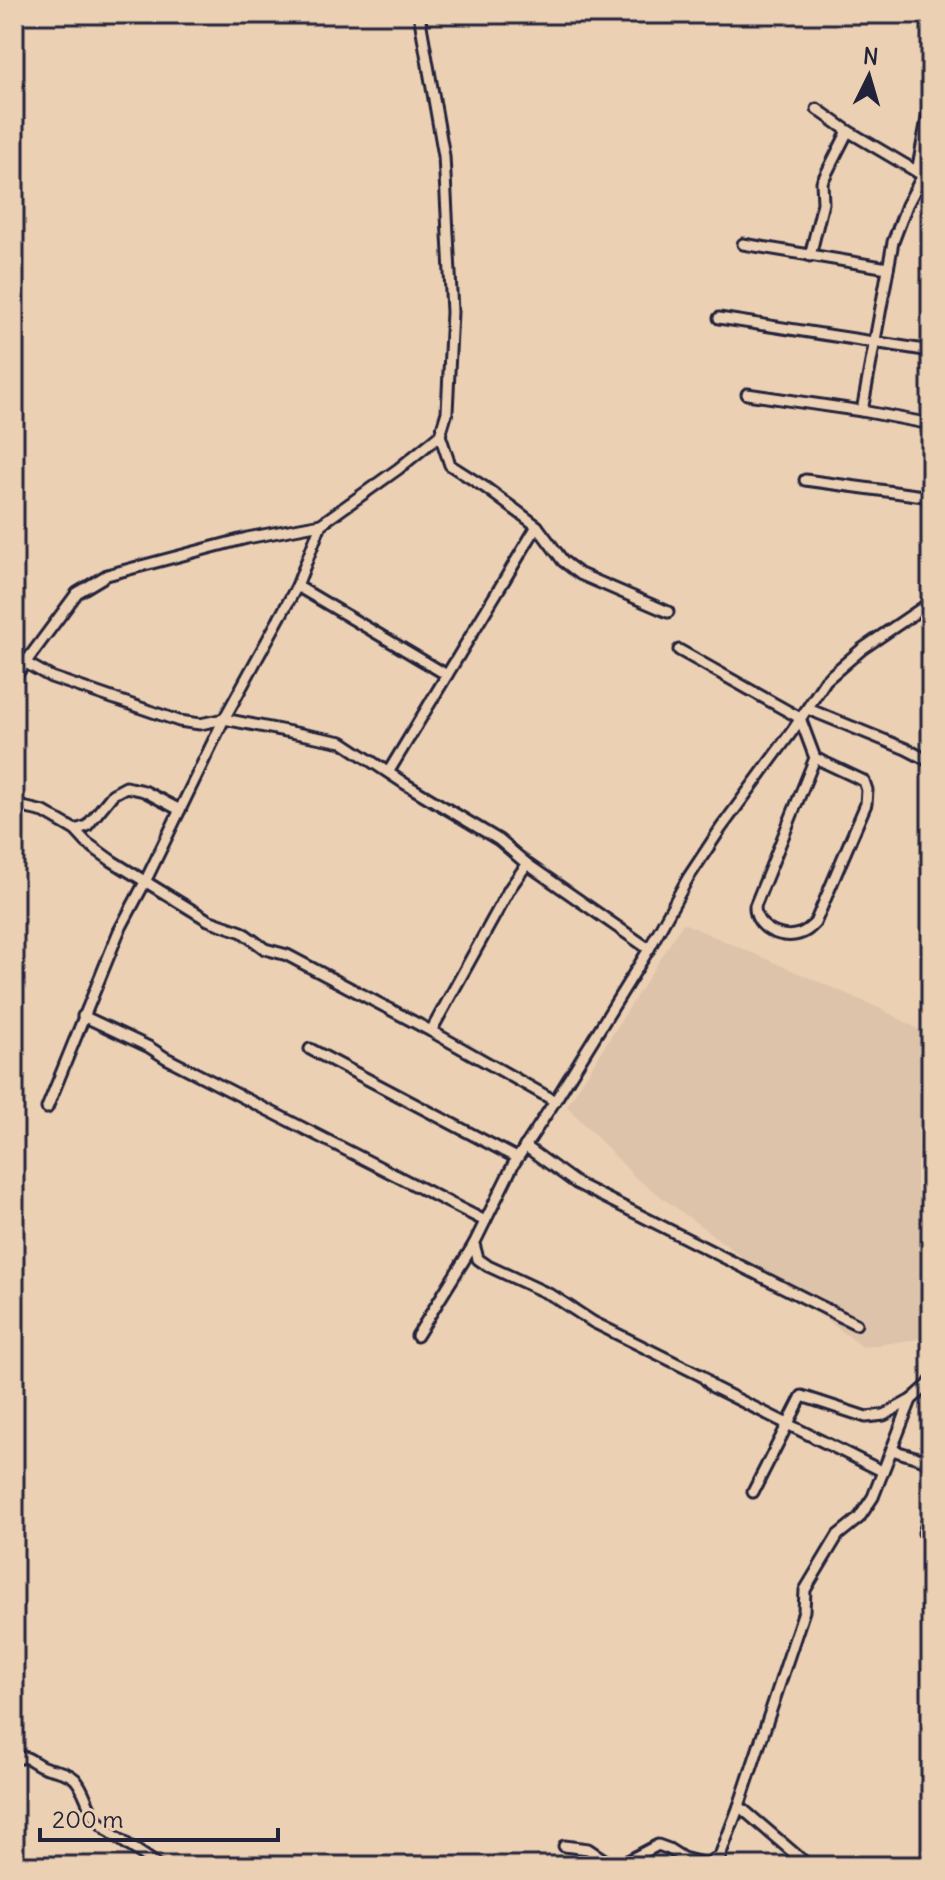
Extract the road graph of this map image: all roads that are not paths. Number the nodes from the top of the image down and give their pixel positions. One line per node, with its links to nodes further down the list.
1 (419, 14): 15 (street)
2 (931, 98): 5 (street)
3 (817, 109): 4 (street)
4 (848, 131): 5 (street); 7 (street)
5 (924, 176): 8 (street)
6 (743, 244): 7 (street)
7 (810, 256): 8 (street)
8 (888, 268): 10 (street)
9 (719, 318): 10 (street)
10 (875, 341): 11 (street); 13 (street)
11 (931, 351)
12 (747, 394): 13 (street)
13 (862, 411): 14 (street)
14 (931, 424)
15 (440, 435): 18 (street); 19 (street)
16 (805, 480): 17 (street)
17 (931, 497)
18 (321, 524): 20 (street); 24 (street)
19 (537, 526): 22 (street); 25 (street)
20 (297, 586): 25 (street); 29 (street)
21 (931, 602): 27 (street)
22 (668, 612)
23 (679, 650): 28 (street)
24 (24, 662): 26 (street); 29 (street)
25 (447, 675): 32 (street)
26 (14, 678)
27 (808, 709): 28 (street); 31 (street)
28 (800, 718): 30 (street); 38 (street)
29 (224, 719): 32 (street); 34 (street)
30 (815, 758): 30 (street)
31 (931, 762)
32 (389, 771): 36 (street)
33 (14, 805): 35 (street)
34 (180, 810): 35 (street); 37 (street)
35 (75, 830): 37 (street)
36 (527, 864): 38 (street); 40 (street)
37 (145, 882): 39 (street); 40 (street)
38 (649, 949): 42 (street)
39 (83, 1016): 43 (street); 46 (street)
40 (431, 1031): 42 (street)
41 (310, 1049): 45 (street)
42 (555, 1101): 44 (street)
43 (47, 1108)
44 (525, 1146): 45 (street); 48 (street)
45 (517, 1158): 46 (street)
46 (485, 1221): 47 (street)
47 (474, 1244): 49 (street); 52 (street)
48 (856, 1324)
49 (417, 1336)
50 (930, 1384): 51 (street)
51 (911, 1400): 52 (street); 53 (street)
52 (788, 1424): 55 (street); 56 (street)
53 (892, 1450): 54 (street); 55 (street)
54 (931, 1462)
55 (882, 1471): 60 (street)
56 (753, 1492)
57 (931, 1509): 58 (street)
58 (924, 1533)
59 (14, 1761): 63 (street)
60 (739, 1806): 62 (street); 64 (street)
61 (564, 1846): 62 (street)
62 (718, 1861)
63 (159, 1866)
64 (809, 1866)

